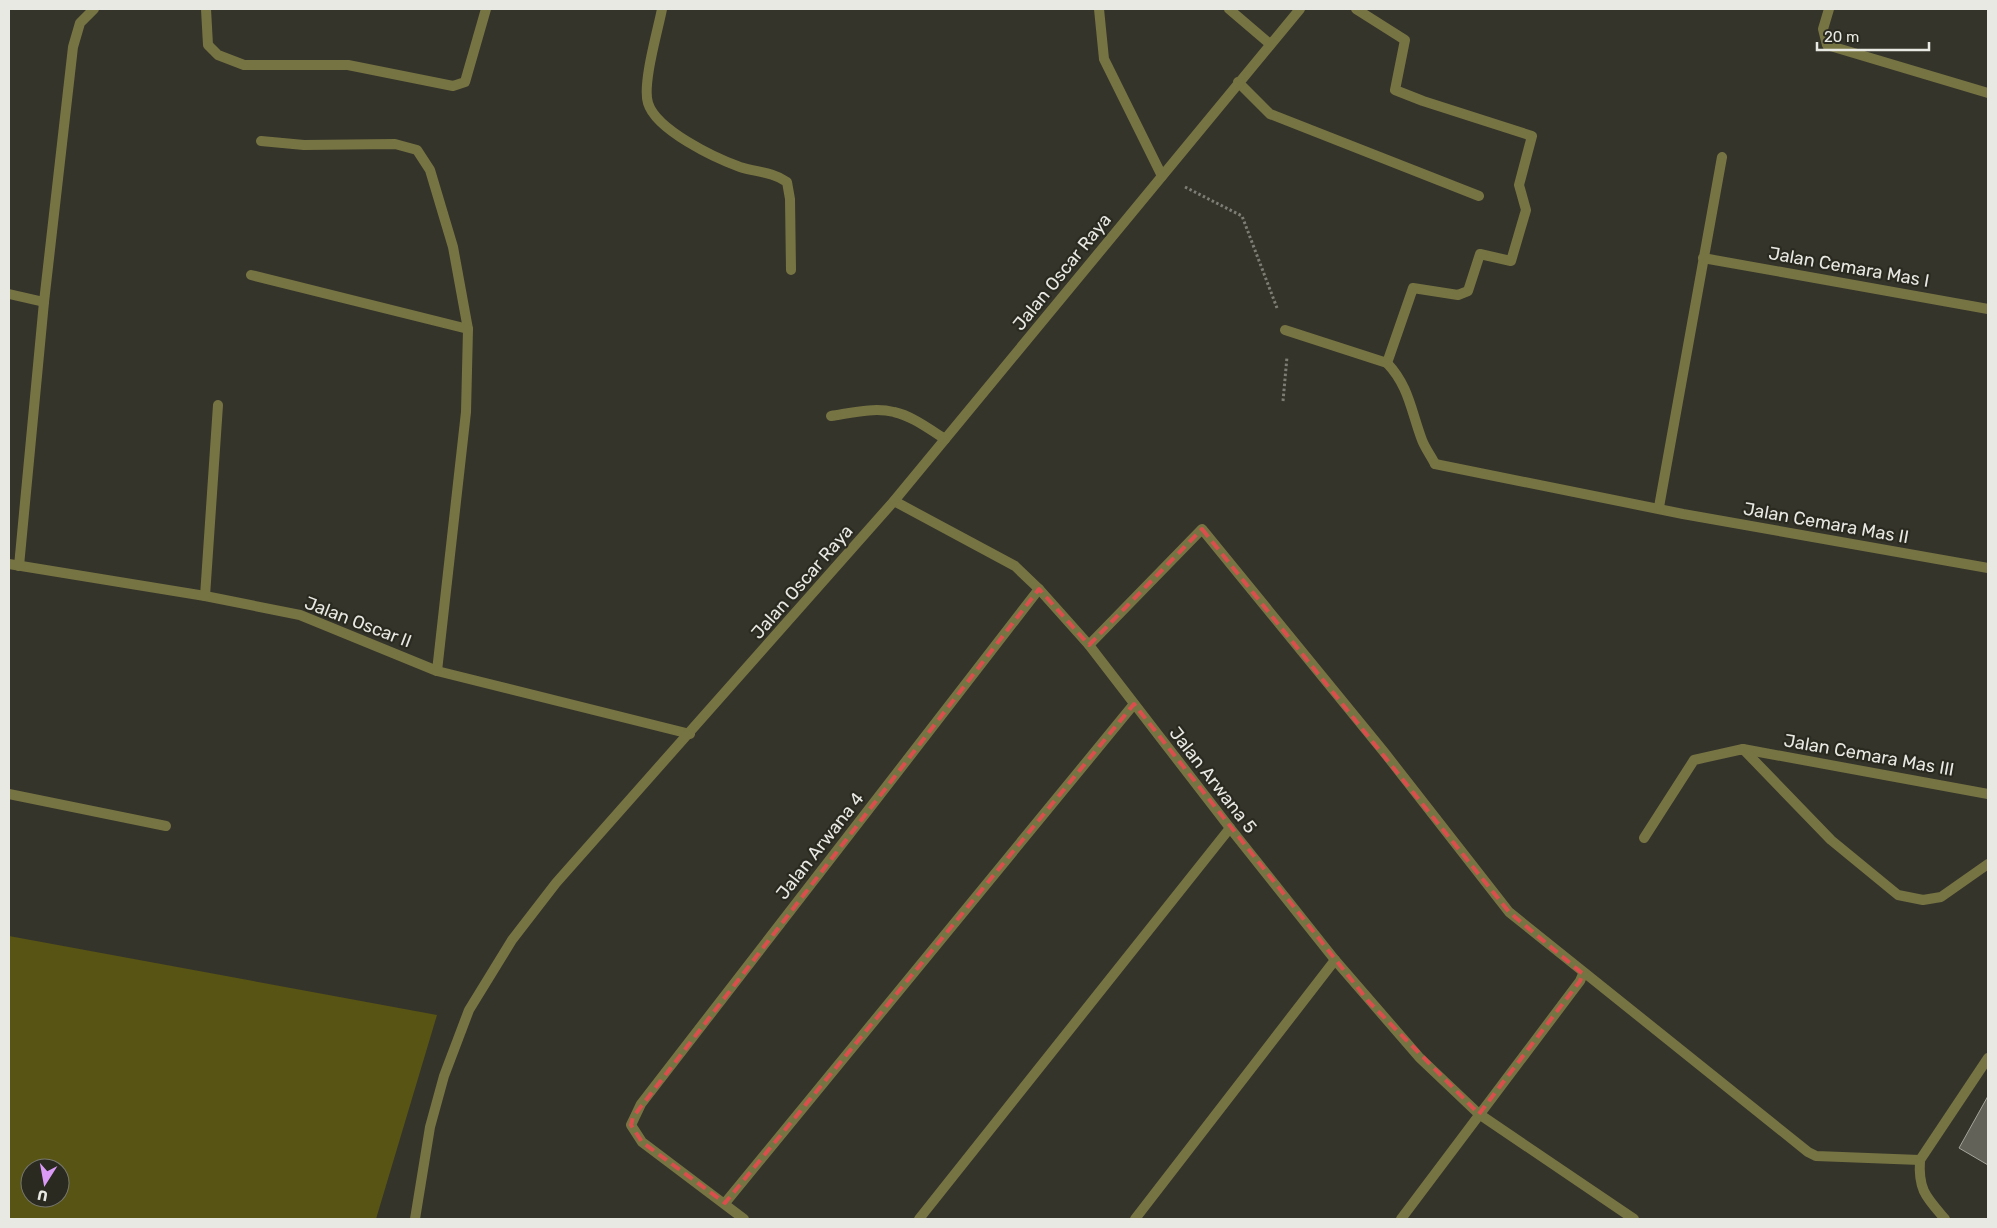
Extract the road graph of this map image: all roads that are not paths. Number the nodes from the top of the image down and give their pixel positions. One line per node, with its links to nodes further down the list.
1 (94, 9): 21 (street)
2 (206, 9): 3 (street)
3 (486, 9)
4 (662, 9): 18 (street)
5 (1099, 9): 15 (street)
6 (1229, 9): 10 (street)
7 (1300, 9): 10 (street, Jalan Oscar Raya)
8 (1356, 9): 25 (street)
9 (1828, 9): 12 (street)
10 (1270, 44): 11 (street, Jalan Oscar Raya)
11 (1238, 82): 15 (street, Jalan Oscar Raya); 16 (street)
12 (1988, 93)
13 (261, 141): 23 (street)
14 (1722, 158): 17 (street)
15 (1162, 176): 28 (street, Jalan Oscar Raya)
16 (1479, 196)
17 (1704, 258): 22 (street, Jalan Cemara Mas I); 30 (street)
18 (791, 270)
19 (251, 275): 23 (street)
20 (9, 294): 21 (street)
21 (44, 302): 31 (street)
22 (1988, 309)
23 (468, 329): 36 (street)
24 (1285, 330): 25 (street)
25 (1387, 363): 30 (street, Jalan Cemara Mas II)
26 (218, 405): 34 (street)
27 (831, 416): 28 (street)
28 (945, 439): 29 (street, Jalan Oscar Raya)
29 (894, 501): 33 (street, Jalan Arwana 5); 38 (street, Jalan Oscar Raya)
30 (1659, 507): 32 (street, Jalan Cemara Mas II)
31 (14, 565): 34 (street, Jalan Oscar II)
32 (1988, 568)
33 (1040, 589): 35 (street, Jalan Arwana 5); 51 (street, Jalan Arwana 4)
34 (204, 596): 36 (street, Jalan Oscar II)
35 (1089, 645): 37 (street, Jalan Arwana 5); 47 (street)
36 (437, 670): 38 (street, Jalan Oscar II)
37 (1134, 704): 43 (street, Jalan Arwana 5); 51 (street)
38 (690, 734): 53 (street, Jalan Oscar Raya)
39 (1743, 749): 41 (street, Jalan Cemara Mas III); 44 (street, Jalan Cemara Mas III); 45 (street)
40 (9, 794): 42 (street)
41 (1988, 794)
42 (166, 826)
43 (1230, 828): 46 (street, Jalan Arwana 5); 55 (street)
44 (1644, 838)
45 (1988, 864)
46 (1335, 960): 49 (street, Jalan Arwana 5); 56 (street)
47 (1583, 974): 49 (street); 50 (street)
48 (1988, 1058): 50 (street)
49 (1479, 1114): 52 (street, Jalan Arwana 5); 57 (street)
50 (1920, 1160): 58 (street)
51 (726, 1203): 54 (street)
52 (1629, 1218)
53 (415, 1219)
54 (744, 1219)
55 (918, 1219)
56 (1135, 1219)
57 (1401, 1219)
58 (1945, 1219)

